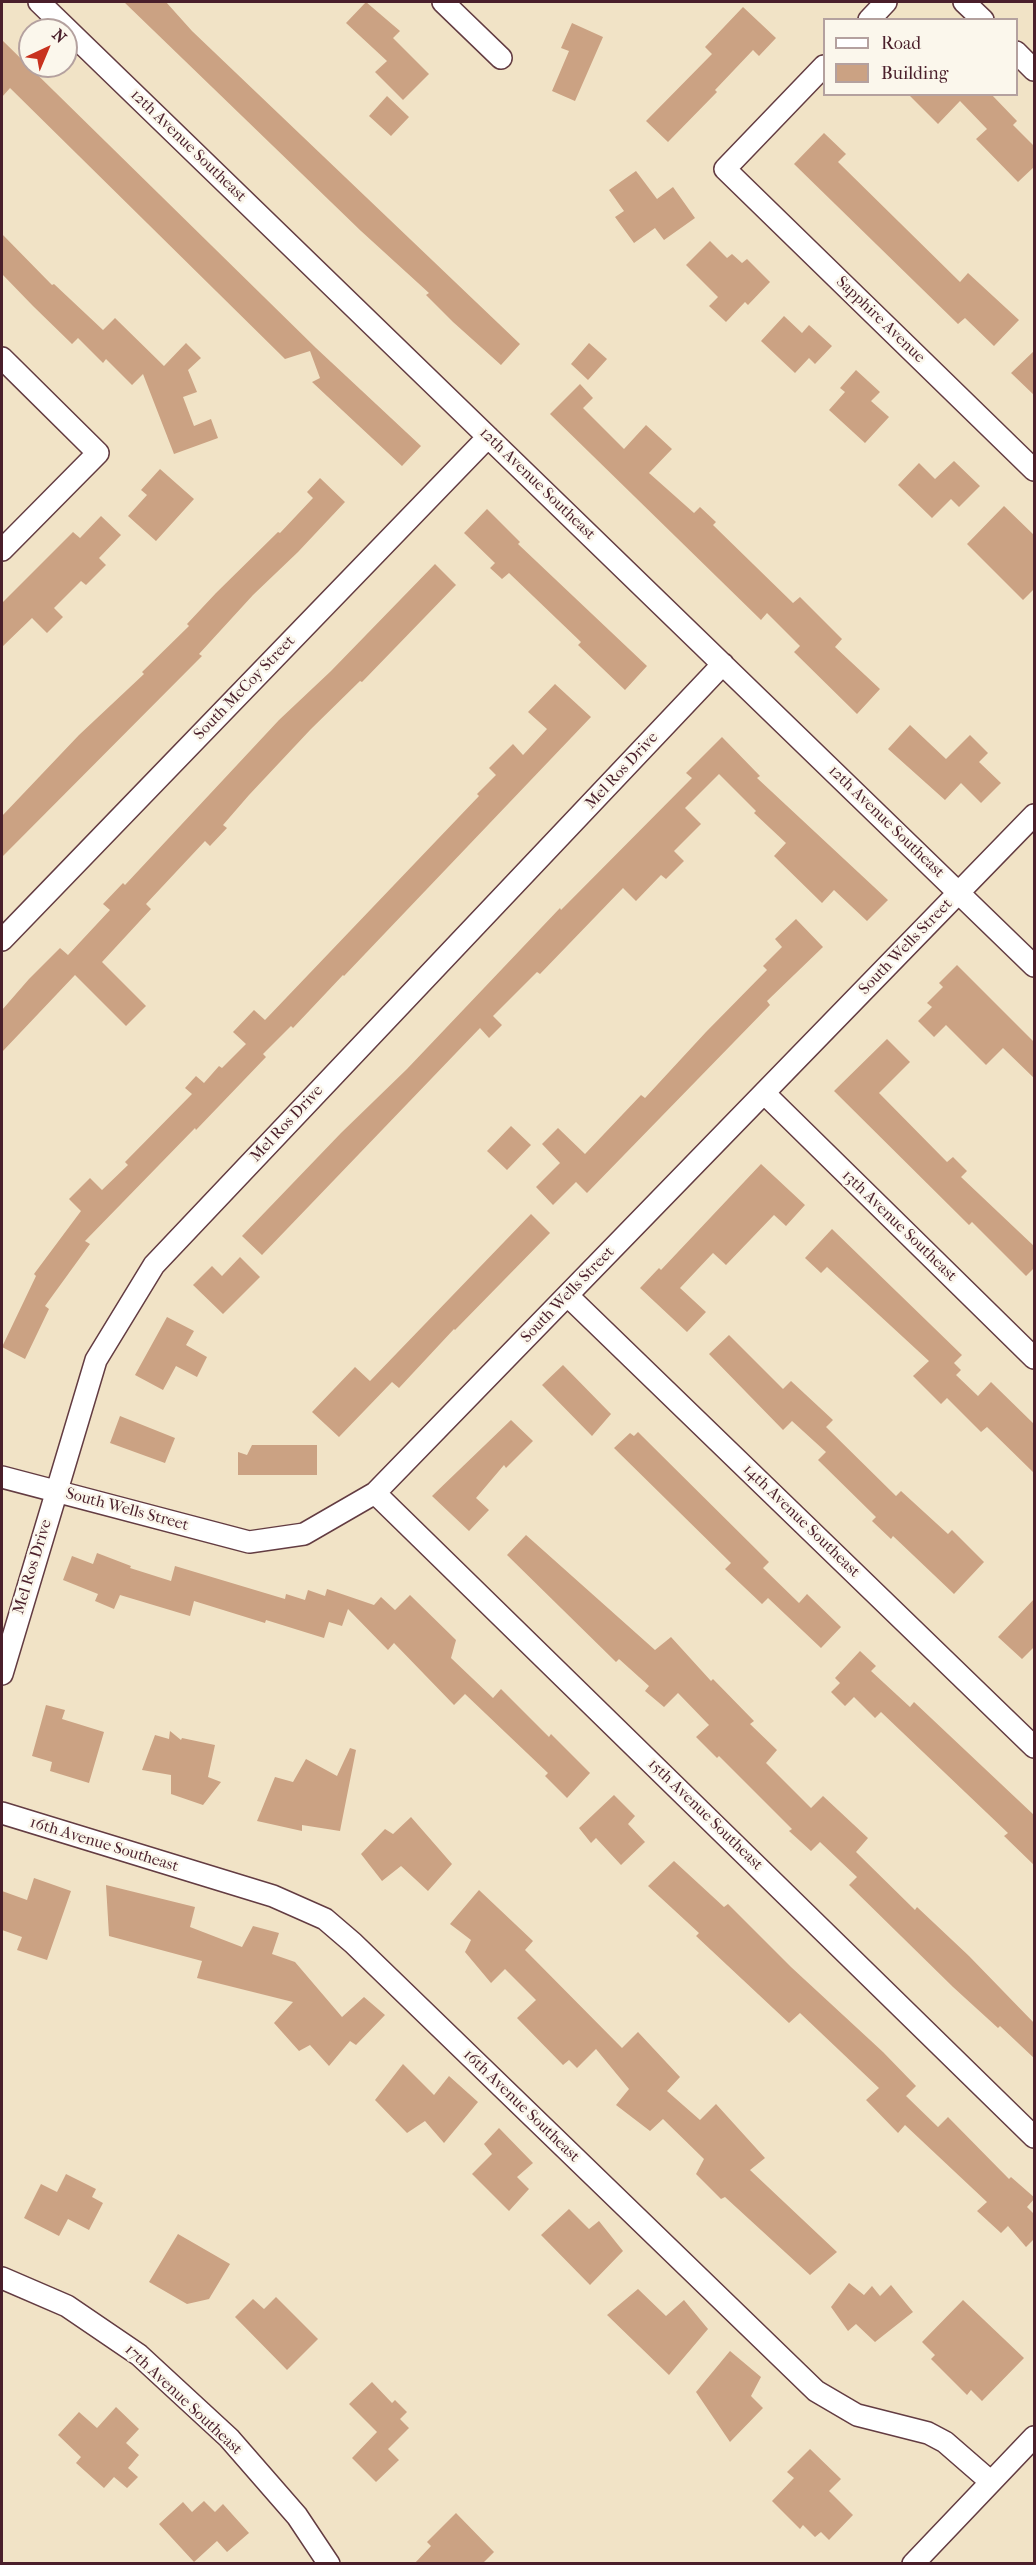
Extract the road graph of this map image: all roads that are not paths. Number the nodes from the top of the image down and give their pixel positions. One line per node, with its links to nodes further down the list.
1 (39, 2): 12 (street, 12th Avenue Southeast)
2 (443, 2): 8 (street)
3 (886, 2): 5 (street)
4 (964, 2): 6 (street)
5 (871, 18)
6 (981, 18)
7 (1018, 53): 10 (street)
8 (501, 58)
9 (823, 68): 13 (street, Sapphire Avenue)
10 (1035, 70)
11 (2, 358): 14 (street)
12 (488, 437): 15 (street, 12th Avenue Southeast); 18 (street, South McCoy Street)
13 (1035, 470)
14 (2, 550)
15 (723, 664): 17 (street, 12th Avenue Southeast); 24 (street, Mel Ros Drive)
16 (1035, 815): 17 (street, South Wells Street)
17 (959, 893): 19 (street, 12th Avenue Southeast); 20 (street, South Wells Street)
18 (2, 940)
19 (1035, 966)
20 (764, 1094): 21 (street, South Wells Street); 22 (street, 13th Avenue Southeast)
21 (568, 1296): 25 (street, South Wells Street); 27 (street, 14th Avenue Southeast)
22 (1035, 1358)
23 (2, 1477): 24 (street, South Wells Street)
24 (56, 1492): 25 (street, South Wells Street); 26 (street, Mel Ros Drive)
25 (375, 1492): 29 (street, 15th Avenue Southeast)
26 (2, 1674)
27 (1035, 1747)
28 (2, 1813): 32 (street, 16th Avenue Southeast)
29 (1035, 2137)
30 (2, 2278): 33 (street, 17th Avenue Southeast)
31 (1035, 2438): 32 (street)
32 (991, 2482): 34 (street)
33 (329, 2564)
34 (913, 2564)

